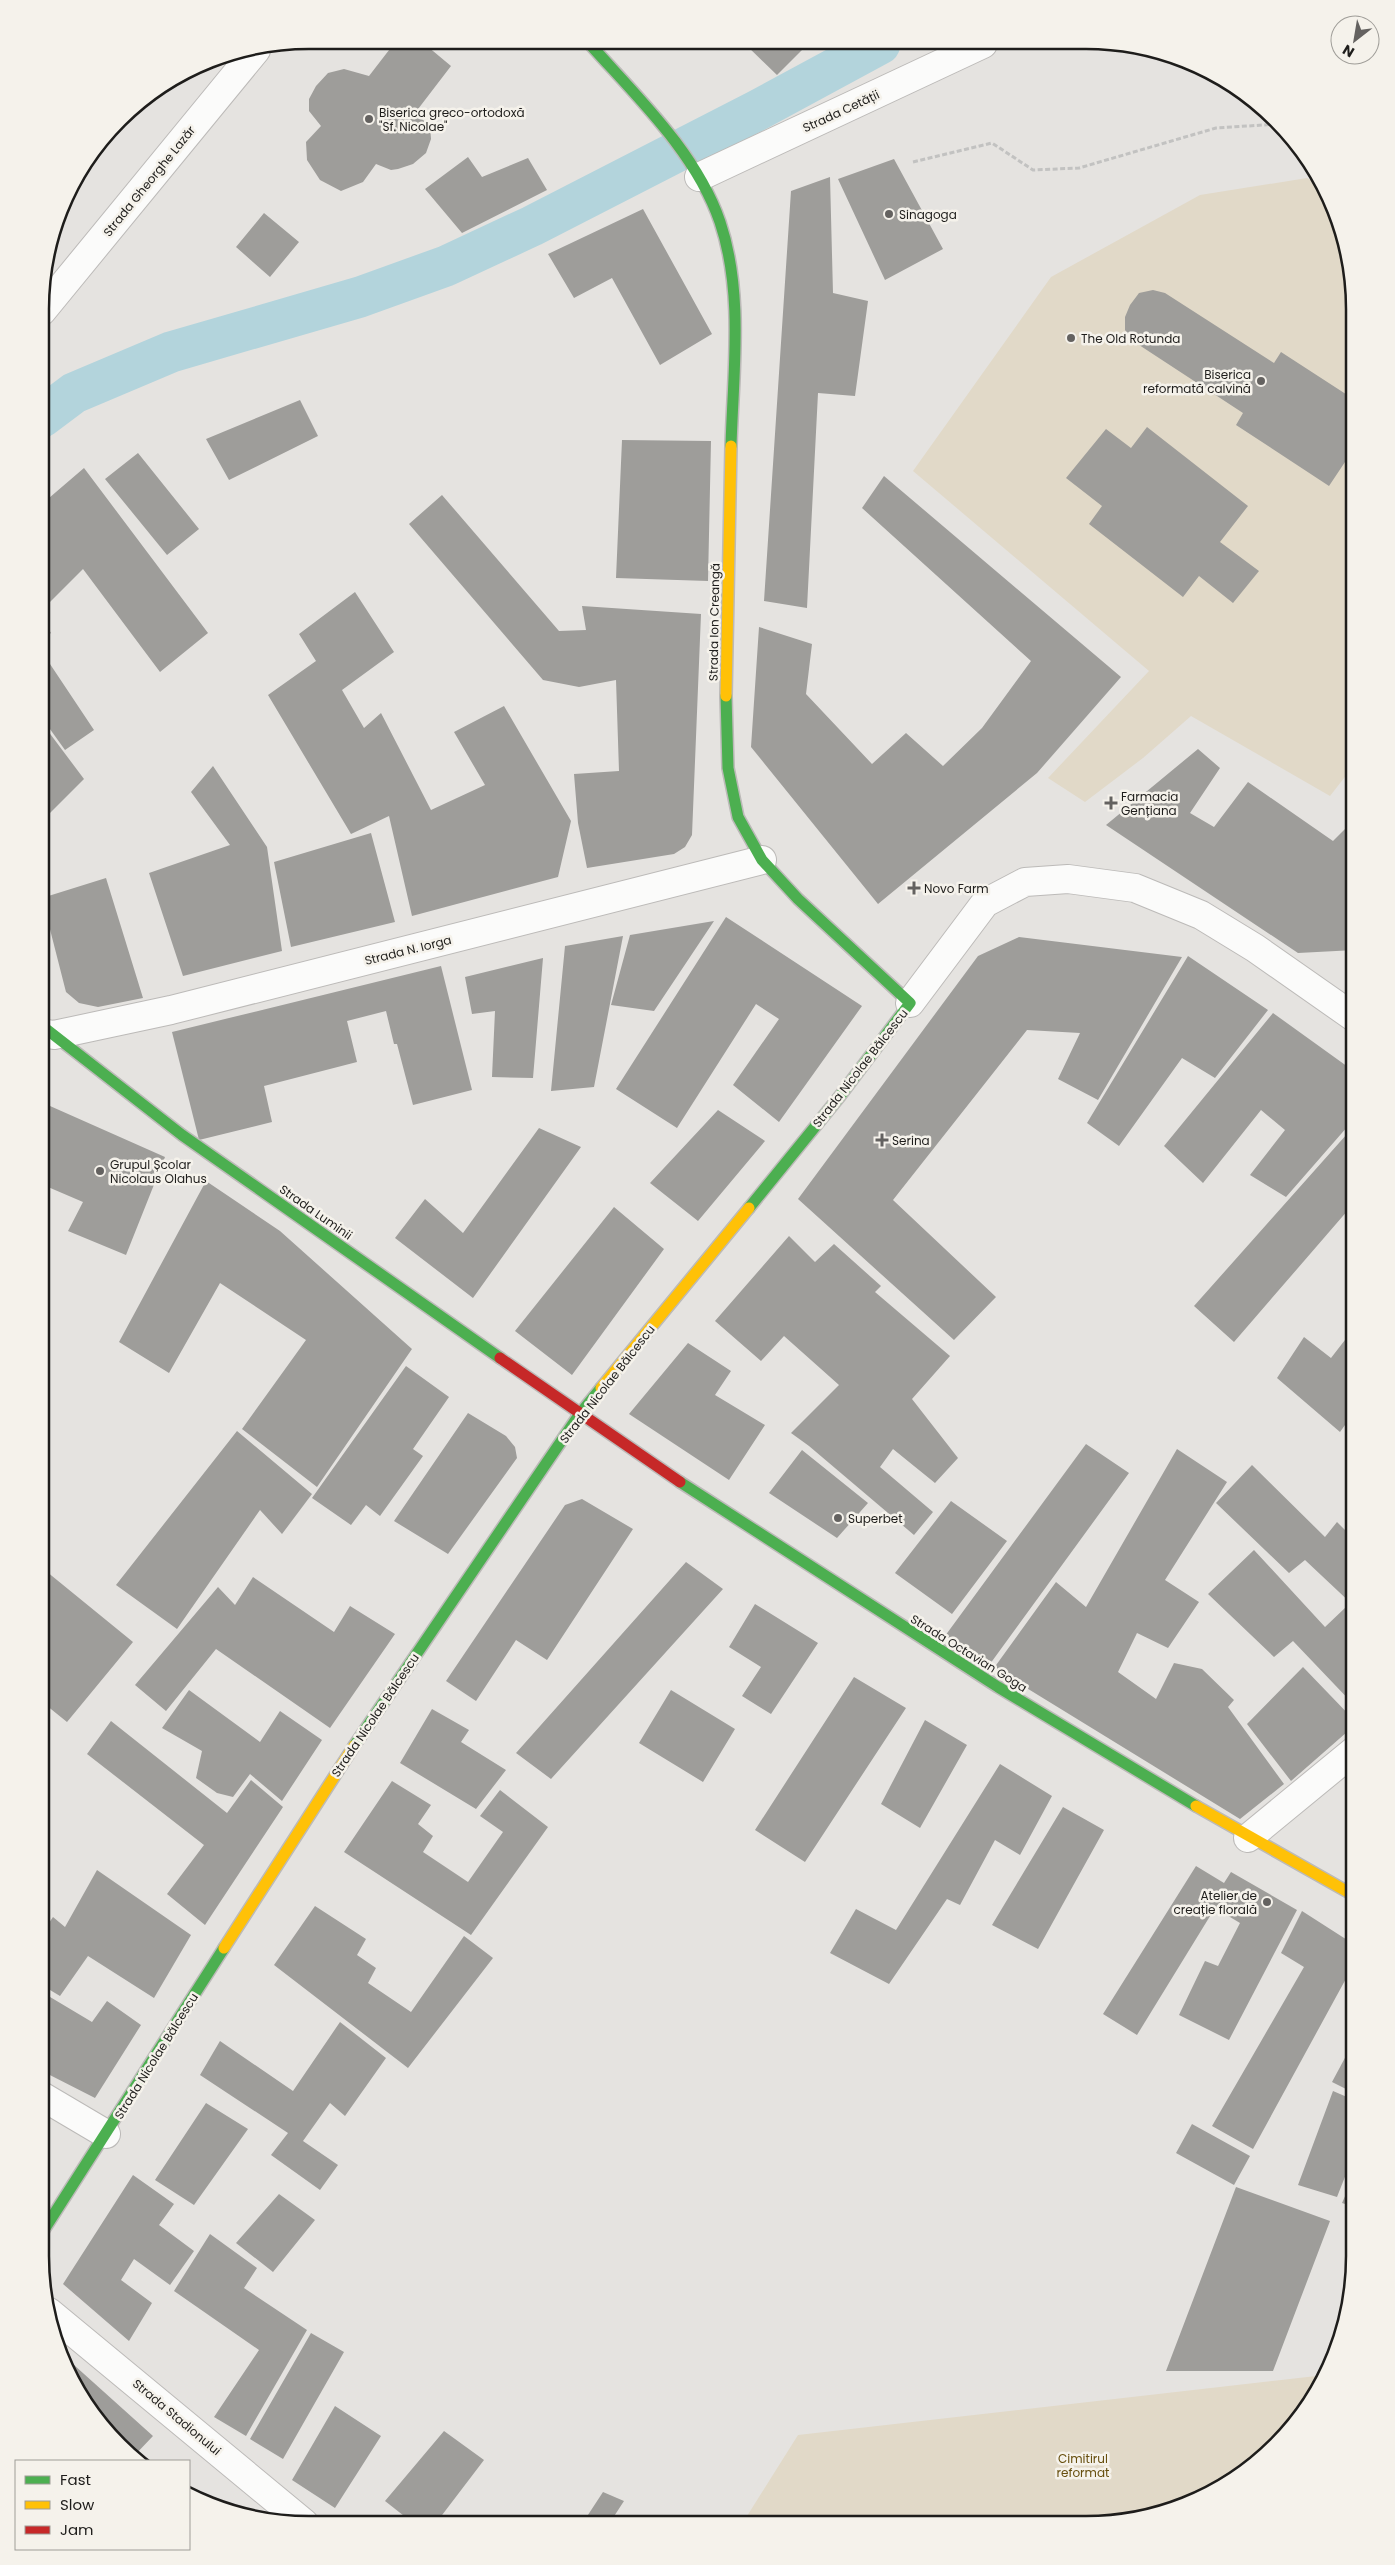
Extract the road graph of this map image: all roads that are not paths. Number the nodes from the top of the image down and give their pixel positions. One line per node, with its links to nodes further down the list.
1 (594, 49): 4 (main road)
2 (972, 49): 4 (street, Strada Cetății)
3 (251, 56): 5 (street, Strada Gheorghe Lazăr)
4 (697, 173): 6 (main road, Strada Ion Creangă)
5 (49, 302)
6 (762, 860): 7 (main road, Strada Ion Creangă); 9 (street, Strada N. Iorga)
7 (910, 1003): 8 (street, Strada Nicolae Bălcescu); 11 (main road, Strada Nicolae Bălcescu)
8 (1346, 1012)
9 (49, 1030)
10 (49, 1034): 11 (main road, Strada Luminii)
11 (578, 1415): 13 (main road, Strada Octavian Goga); 16 (main road, Strada Nicolae Bălcescu)
12 (1346, 1757): 13 (street)
13 (1248, 1838): 14 (main road, Strada Octavian Goga)
14 (1346, 1892)
15 (49, 2100): 16 (street)
16 (106, 2134): 17 (main road, Strada Nicolae Bălcescu)
17 (49, 2222)
18 (57, 2318): 19 (street, Strada Stadionului)
19 (296, 2516)

